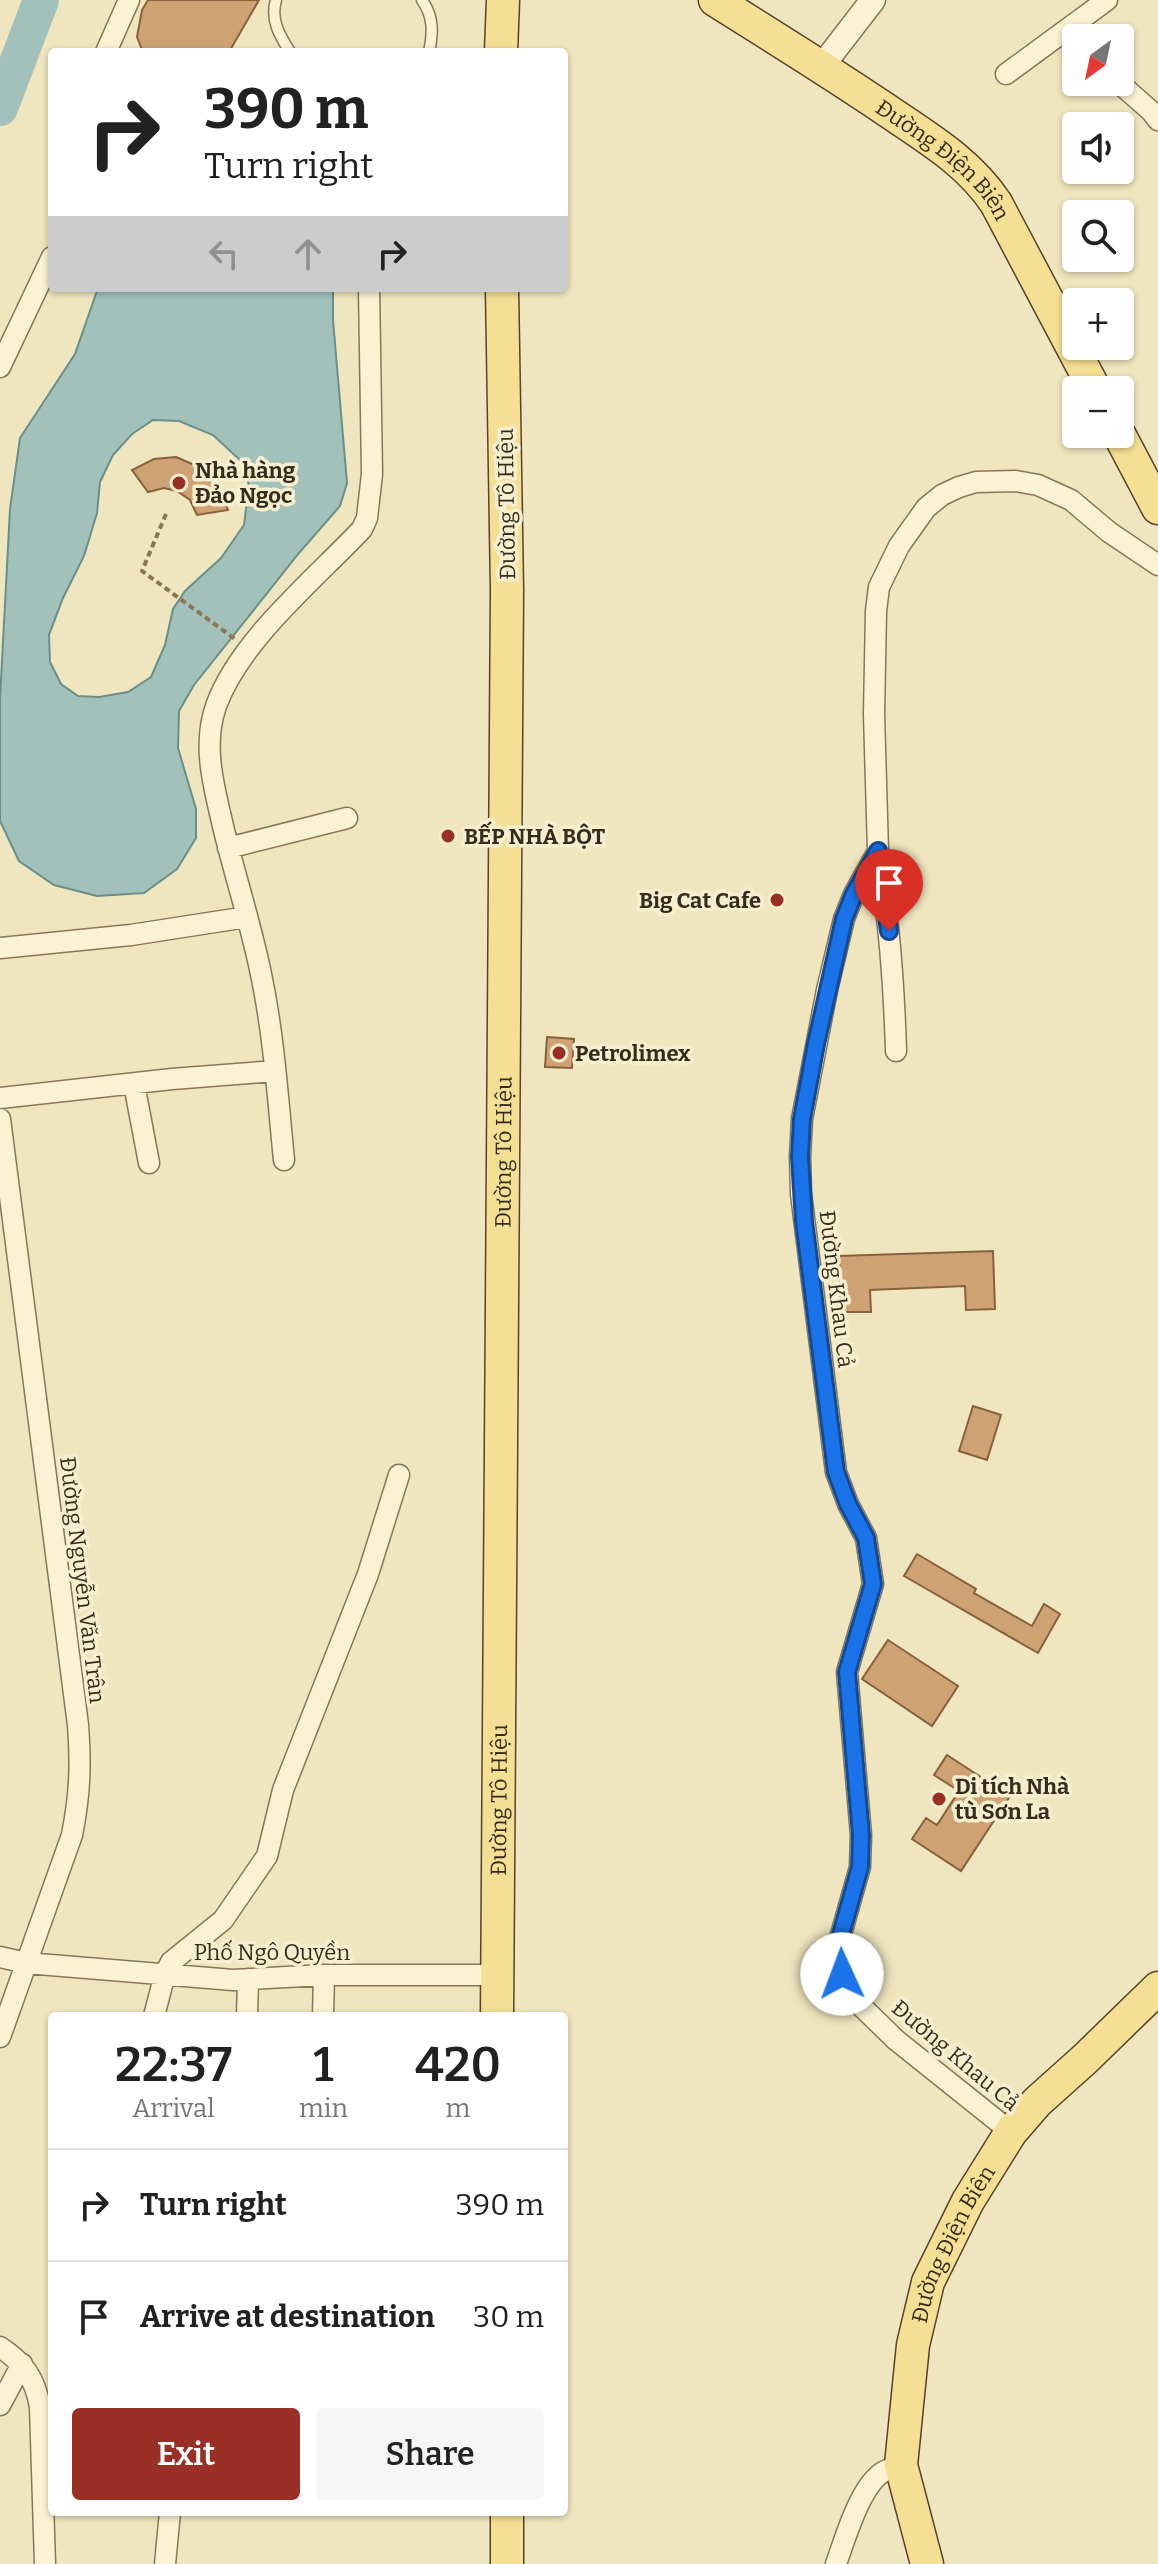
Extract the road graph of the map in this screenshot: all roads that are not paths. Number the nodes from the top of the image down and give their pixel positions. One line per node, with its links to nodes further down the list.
1 (129, 0): 10 (street)
2 (276, 0): 11 (lane)
3 (422, 0): 12 (lane)
4 (503, 0): 13 (main road)
5 (715, 0): 14 (main road, Đường Điện Biên)
6 (873, 0): 14 (street)
7 (1107, 0): 8 (street)
8 (1087, 24)
9 (1062, 42): 15 (street)
10 (108, 48)
11 (288, 48)
12 (430, 48)
13 (501, 48)
14 (822, 66): 22 (main road, Đường Điện Biên)
15 (1006, 74)
16 (1134, 95): 17 (street)
17 (1156, 113)
18 (48, 265): 21 (street)
19 (369, 292): 27 (street)
20 (502, 292): 43 (main road, Đường Tô Hiệu)
21 (0, 367)
22 (1088, 376)
23 (1126, 448): 24 (main road)
24 (1158, 508)
25 (1158, 565): 28 (street)
26 (347, 818): 27 (street)
27 (228, 848): 29 (street)
28 (878, 851): 31 (street); 51 (street, Đường Khau Cả)
29 (247, 917): 30 (street); 32 (street)
30 (0, 948)
31 (896, 1051)
32 (275, 1071): 33 (street); 36 (street)
33 (134, 1084): 34 (street); 37 (street)
34 (0, 1098)
35 (0, 1119): 40 (street, Đường Nguyễn Văn Trân)
36 (284, 1160)
37 (149, 1163)
38 (399, 1475): 41 (street)
39 (1, 1958): 40 (street, Phố Ngô Quyền)
40 (26, 1963): 41 (street, Phố Ngô Quyền); 50 (street, Đường Nguyễn Văn Trân)
41 (165, 1974): 44 (street, Phố Ngô Quyền); 46 (street)
42 (324, 1975): 43 (street, Phố Ngô Quyền); 44 (street, Phố Ngô Quyền); 48 (street)
43 (496, 1975): 49 (main road, Đường Tô Hiệu)
44 (248, 1979): 47 (street)
45 (1158, 1988): 51 (main road, Đường Điện Biên)
46 (155, 2012)
47 (247, 2012)
48 (323, 2012)
49 (497, 2012)
50 (0, 2037)
51 (1011, 2132): 55 (main road, Đường Điện Biên)
52 (0, 2347): 53 (street)
53 (22, 2364): 54 (street); 58 (street)
54 (0, 2405)
55 (901, 2465): 61 (street); 62 (main road, Đường Điện Biên)
56 (170, 2516): 59 (street)
57 (507, 2516): 60 (main road)
58 (45, 2564)
59 (165, 2564)
60 (507, 2564)
61 (836, 2564)
62 (927, 2564)

